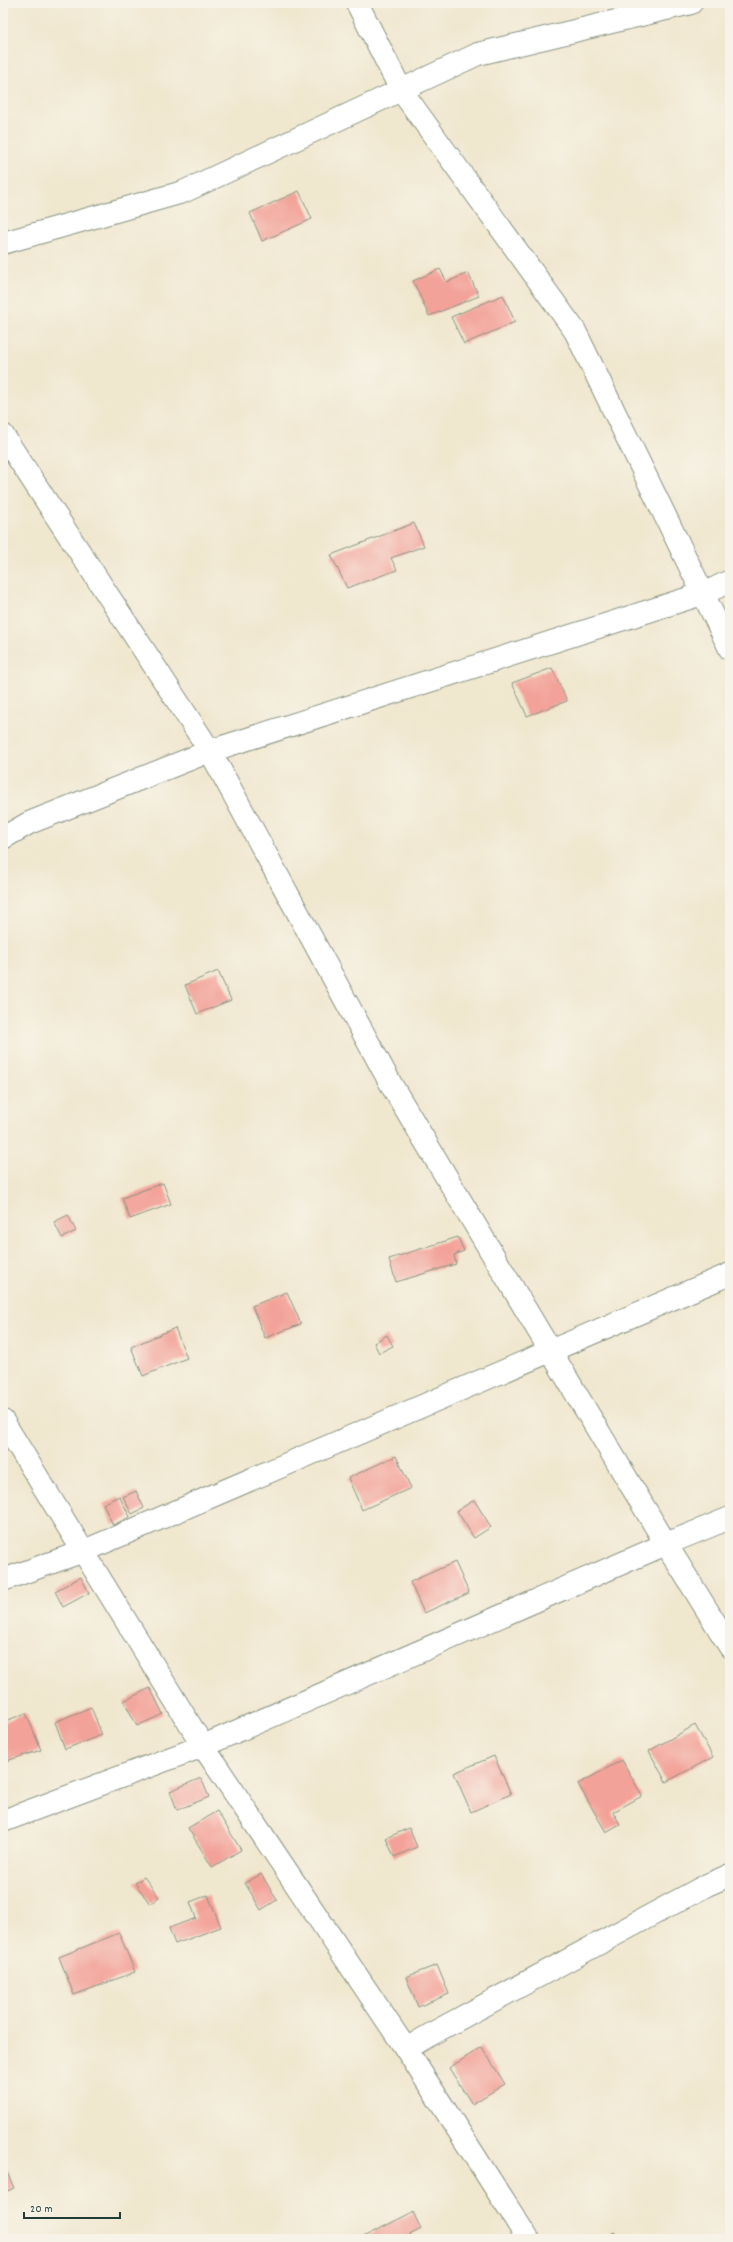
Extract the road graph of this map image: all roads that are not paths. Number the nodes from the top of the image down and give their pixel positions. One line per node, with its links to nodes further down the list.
1 (357, 3): 3 (street)
2 (690, 3): 3 (street)
3 (401, 90): 4 (street); 7 (street)
4 (3, 243)
5 (3, 435): 9 (street)
6 (730, 581): 7 (street)
7 (704, 594): 8 (street); 9 (street)
8 (730, 649)
9 (210, 751): 10 (street); 12 (street)
10 (3, 838)
11 (730, 1274): 12 (street)
12 (551, 1351): 15 (street); 16 (street)
13 (3, 1421): 16 (street)
14 (730, 1518): 15 (street)
15 (666, 1544): 18 (street); 19 (street)
16 (84, 1551): 17 (street); 19 (street)
17 (3, 1580)
18 (730, 1647)
19 (203, 1746): 20 (street); 22 (street)
20 (3, 1821)
21 (730, 1875): 22 (street)
22 (406, 2049): 23 (street)
23 (528, 2239)

